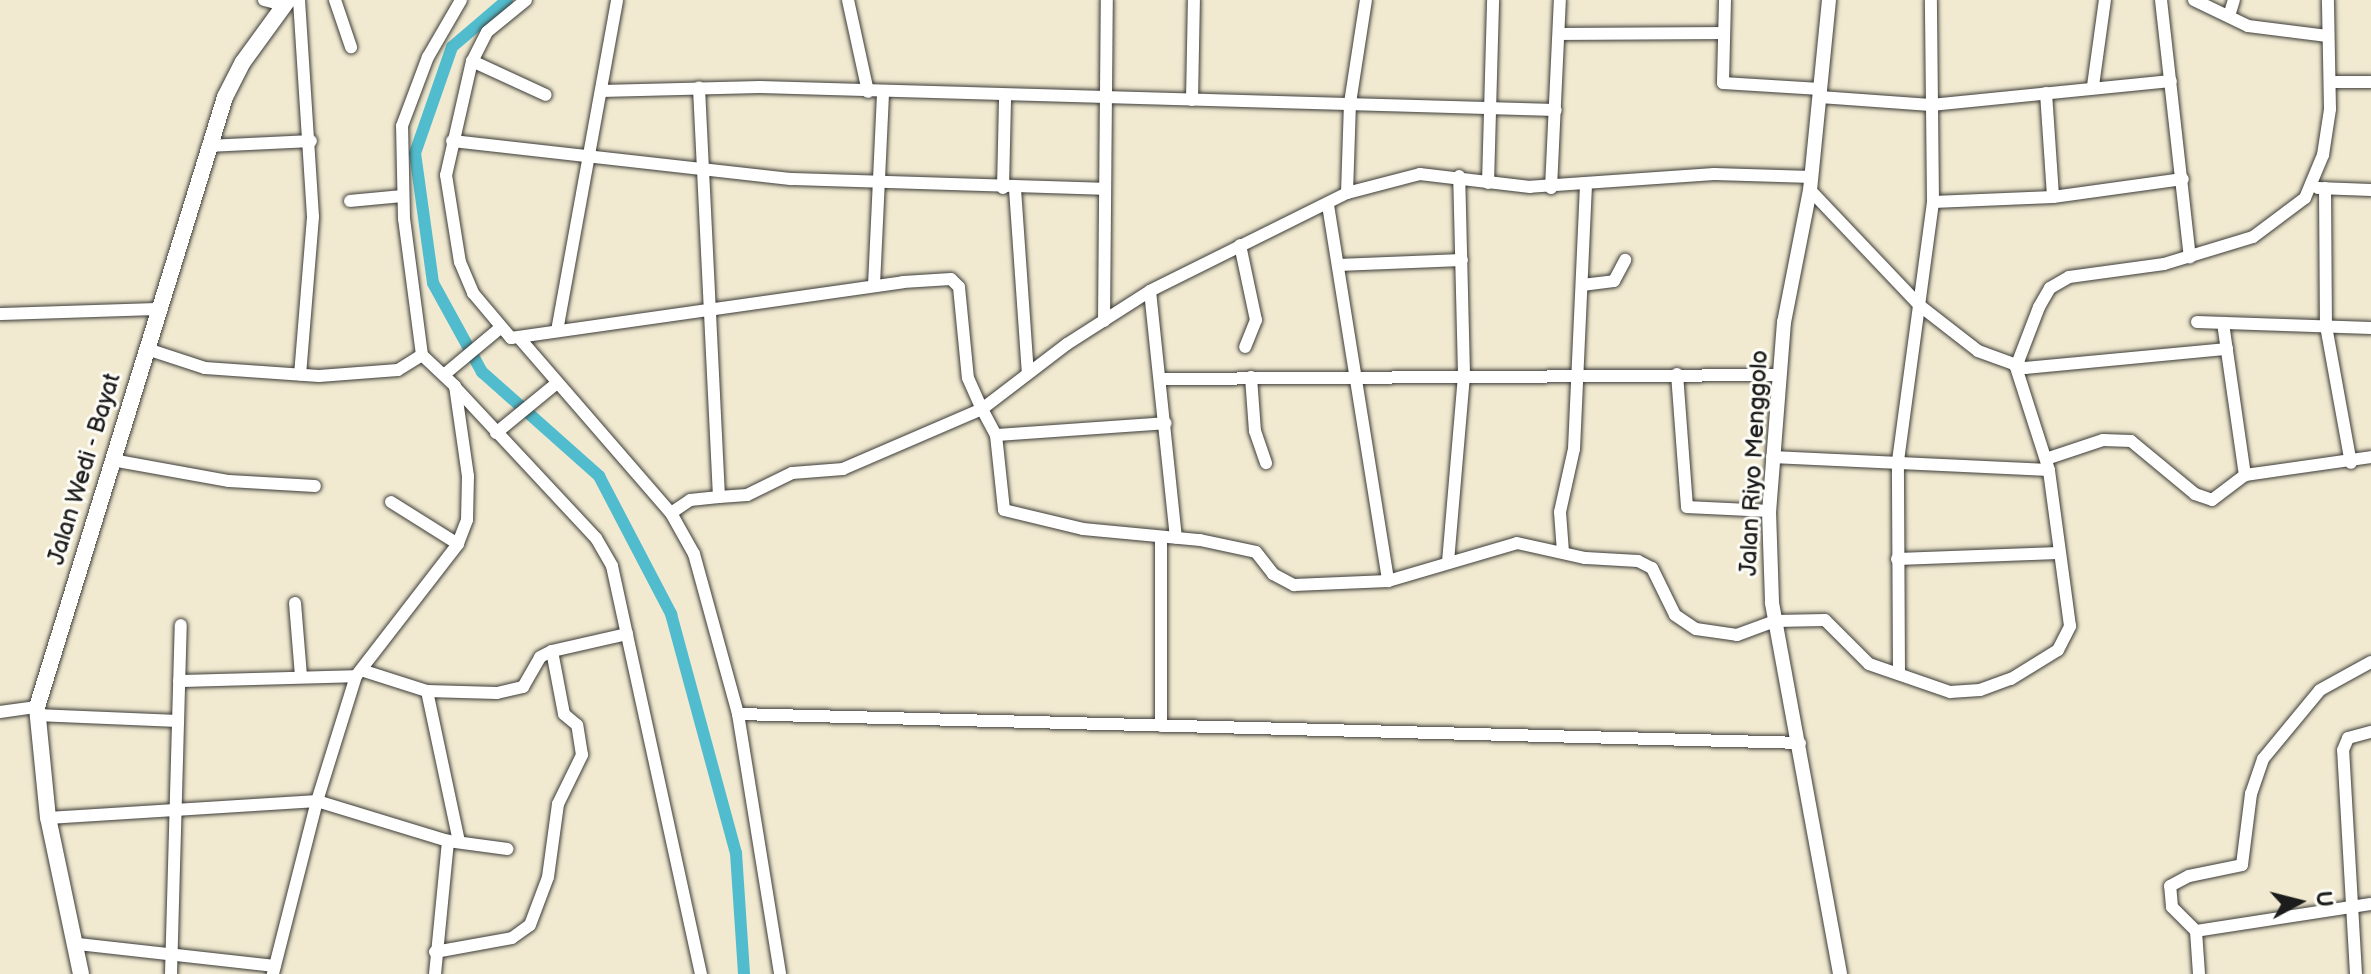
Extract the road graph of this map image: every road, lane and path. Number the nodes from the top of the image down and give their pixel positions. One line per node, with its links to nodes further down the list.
1 (264, 0): 20 (street)
2 (335, 0): 25 (street)
3 (461, 0): 62 (street)
4 (526, 0): 26 (street)
5 (617, 0): 32 (street)
6 (848, 0): 33 (street)
7 (1107, 0): 39 (street)
8 (1194, 0): 40 (street)
9 (1366, 0): 41 (street)
10 (1493, 0): 43 (street)
11 (1560, 0): 23 (street)
12 (1725, 0): 22 (street)
13 (1829, 0): 35 (street, Jalan Riyo Menggolo)
14 (1931, 0): 42 (street)
15 (2105, 0): 30 (street)
16 (2161, 0): 27 (street)
17 (2194, 0): 21 (street)
18 (2234, 0): 21 (street)
19 (2328, 0): 24 (street)
20 (290, 2): 45 (street); 47 (main road, Jalan Wedi - Bayat)
21 (2229, 16): 24 (street)
22 (1724, 33): 23 (street); 35 (street)
23 (1560, 34): 44 (street)
24 (2327, 36): 28 (street)
25 (351, 47)
26 (472, 61): 37 (street); 46 (street)
27 (2171, 81): 30 (street); 51 (street)
28 (2331, 82): 29 (street); 57 (street)
29 (2371, 82)
30 (2093, 86): 36 (street)
31 (699, 87): 32 (street); 33 (street); 49 (street)
32 (601, 91): 48 (street)
33 (868, 92): 34 (street)
34 (883, 93): 38 (street); 54 (street)
35 (1820, 93): 42 (street); 53 (street, Jalan Riyo Menggolo)
36 (2046, 93): 42 (street); 63 (street)
37 (546, 95)
38 (1005, 97): 39 (street); 58 (street)
39 (1104, 99): 40 (street); 59 (street)
40 (1192, 100): 41 (street)
41 (1350, 103): 43 (street); 61 (street)
42 (1931, 105): 65 (street)
43 (1489, 106): 44 (street); 52 (street)
44 (1556, 110): 56 (street)
45 (311, 141): 47 (street); 94 (street)
46 (452, 141): 48 (street); 85 (street)
47 (208, 146): 76 (main road, Jalan Wedi - Bayat)
48 (585, 159): 49 (street); 84 (street)
49 (703, 168): 54 (street); 77 (street)
50 (1459, 176): 52 (street); 61 (street); 69 (street)
51 (2183, 179): 63 (street); 68 (street)
52 (1488, 183): 56 (street)
53 (1811, 184): 55 (street); 75 (street); 99 (street, Jalan Riyo Menggolo)
54 (876, 185): 58 (street); 72 (street)
55 (1586, 186): 56 (street); 73 (street)
56 (1551, 188)
57 (2318, 188): 60 (street); 68 (street); 82 (street)
58 (1009, 189): 59 (street); 93 (street)
59 (1104, 189): 79 (street)
60 (2371, 190)
61 (1347, 193): 66 (street)
62 (402, 196): 64 (street); 90 (street)
63 (2053, 197): 65 (street)
64 (350, 201)
65 (1933, 202): 75 (street)
66 (1328, 205): 67 (street); 71 (street)
67 (1240, 245): 74 (street); 87 (street)
68 (2190, 257): 91 (street)
69 (1462, 260): 71 (street); 95 (street)
70 (1625, 260): 73 (street)
71 (1338, 265): 97 (street)
72 (874, 285): 77 (street); 104 (street)
73 (1582, 285): 98 (street)
74 (1150, 291): 79 (street); 101 (street)
75 (1919, 305): 91 (street); 111 (street)
76 (158, 309): 78 (street); 88 (main road, Jalan Wedi - Bayat)
77 (712, 311): 84 (street); 117 (street)
78 (0, 314)
79 (1104, 321): 93 (street)
80 (2197, 322): 81 (street)
81 (2223, 323): 82 (street); 89 (street)
82 (2326, 326): 83 (street); 113 (street)
83 (2371, 328)
84 (557, 331): 86 (street)
85 (496, 332): 86 (street); 92 (street)
86 (521, 340): 102 (street)
87 (1245, 347)
88 (147, 349): 94 (street); 110 (main road, Jalan Wedi - Bayat)
89 (2227, 349): 91 (street); 115 (street)
90 (422, 355): 92 (street); 94 (street)
91 (2016, 364): 114 (street)
92 (447, 372): 103 (street)
93 (1028, 373): 104 (street)
94 (300, 374)
95 (1464, 374): 97 (street); 98 (street); 127 (street)
96 (1677, 374): 98 (street); 99 (street); 119 (street)
97 (1353, 375): 100 (street); 128 (street)
98 (1580, 375): 124 (street)
99 (1779, 375): 108 (street, Jalan Riyo Menggolo)
100 (1251, 377): 101 (street); 112 (street)
101 (1161, 379): 105 (street)
102 (555, 384): 106 (street); 120 (street)
103 (455, 386): 106 (street); 123 (street)
104 (982, 409): 107 (street); 117 (street)
105 (1166, 423): 107 (street); 122 (street)
106 (498, 431): 132 (street)
107 (996, 435): 121 (street)
108 (1772, 457): 111 (street); 119 (street, Jalan Riyo Menggolo)
109 (2371, 457): 113 (street)
110 (112, 460): 116 (street); 140 (main road, Jalan Wedi - Bayat)
111 (1898, 461): 114 (street); 126 (street)
112 (1266, 463)
113 (2351, 463): 115 (street)
114 (2048, 464): 115 (street); 125 (street)
115 (2245, 475)
116 (315, 486)
117 (719, 497): 120 (street)
118 (391, 502): 123 (street)
119 (1769, 511): 130 (street, Jalan Riyo Menggolo)
120 (671, 513): 142 (street)
121 (1161, 537): 122 (street); 144 (street)
122 (1176, 538): 128 (street)
123 (458, 544): 135 (street)
124 (1563, 552): 127 (street); 130 (street)
125 (2059, 553): 126 (street); 136 (street)
126 (1897, 559): 136 (street)
127 (1448, 562): 128 (street)
128 (1388, 581)
129 (295, 603): 137 (street)
130 (1775, 621): 136 (street); 146 (street, Jalan Riyo Menggolo)
131 (181, 625): 138 (street)
132 (627, 634): 133 (street); 162 (street)
133 (552, 651): 139 (street); 156 (street)
134 (2371, 662): 154 (street)
135 (359, 673): 137 (street); 139 (street); 147 (street)
136 (1899, 674)
137 (301, 676): 138 (street)
138 (179, 681): 143 (street)
139 (427, 691): 150 (street)
140 (36, 711): 141 (street); 143 (street); 149 (main road, Jalan Wedi - Bayat)
141 (0, 712)
142 (738, 714): 144 (street); 163 (street)
143 (178, 721): 148 (street)
144 (1161, 726): 146 (street)
145 (2371, 732): 153 (street)
146 (1800, 743): 164 (street, Jalan Riyo Menggolo)
147 (317, 801): 148 (street); 150 (street); 158 (street)
148 (174, 812): 149 (street); 157 (street)
149 (48, 818): 155 (main road, Jalan Wedi - Bayat)
150 (454, 842): 151 (street); 156 (street)
151 (507, 849)
152 (2371, 904): 153 (street)
153 (2353, 906): 154 (street); 166 (street)
154 (2196, 931): 165 (street)
155 (78, 944): 157 (street); 159 (main road, Jalan Wedi - Bayat)
156 (435, 952): 161 (street)
157 (171, 955): 158 (street); 160 (street)
158 (274, 970)
159 (81, 974)
160 (171, 974)
161 (435, 974)
162 (701, 974)
163 (780, 974)
164 (1840, 974)
165 (2199, 974)
166 (2356, 974)

